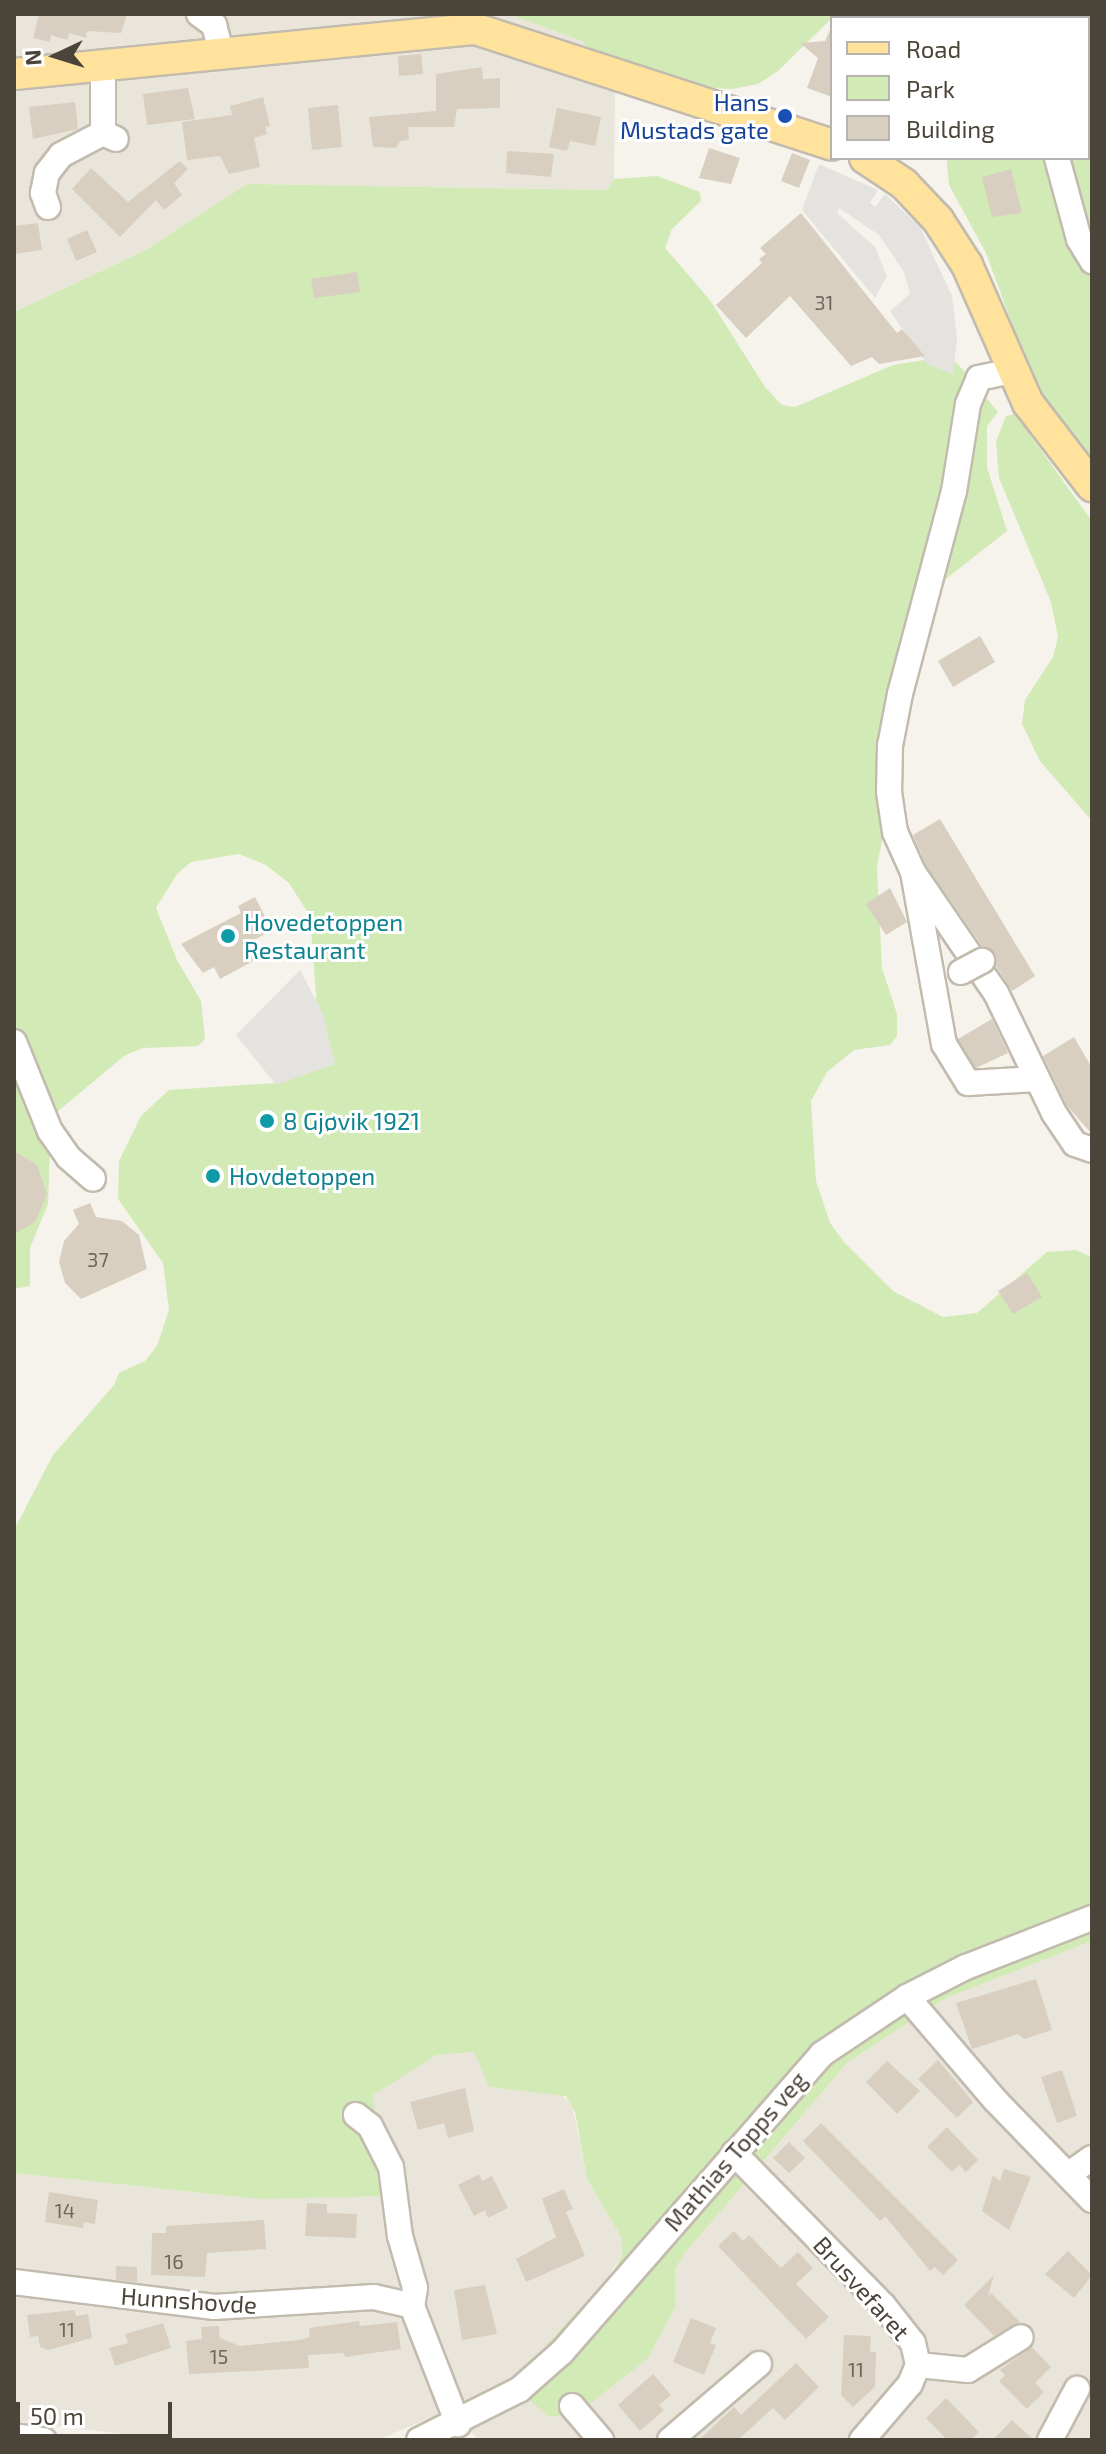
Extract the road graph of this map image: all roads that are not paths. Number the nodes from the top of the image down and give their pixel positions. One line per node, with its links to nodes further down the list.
1 (199, 14): 2 (street)
2 (221, 52): 3 (main road); 5 (main road)
3 (103, 66): 4 (main road); 8 (street)
4 (14, 74)
5 (830, 144)
6 (868, 160): 10 (main road)
7 (1058, 160): 9 (street)
8 (48, 207)
9 (1092, 261)
10 (1012, 371): 11 (main road); 12 (street)
11 (1092, 486)
12 (913, 872): 14 (street); 16 (street)
13 (971, 967): 14 (street)
14 (932, 988): 16 (street)
15 (14, 1042): 18 (street)
16 (1037, 1079): 17 (street)
17 (1092, 1150)
18 (93, 1179)
19 (1092, 1918): 20 (street, Mathias Topps veg)
20 (907, 1997): 22 (street, Mathias Topps veg); 24 (street)
21 (356, 2115): 27 (street)
22 (734, 2153): 30 (street, Brusvefaret); 33 (street, Mathias Topps veg)
23 (1092, 2158): 24 (street)
24 (1069, 2174): 25 (street)
25 (1092, 2200)
26 (14, 2282): 27 (street, Hunnshovde)
27 (412, 2306): 33 (street)
28 (1021, 2337): 30 (street)
29 (759, 2364): 39 (street)
30 (918, 2365): 35 (street, Brusvefaret)
31 (1077, 2389): 40 (street)
32 (572, 2406): 38 (street)
33 (458, 2424): 37 (street, Mathias Topps veg)
34 (14, 2436): 36 (street)
35 (866, 2438)
36 (44, 2440)
37 (419, 2440)
38 (601, 2440)
39 (670, 2440)
40 (1050, 2440)

